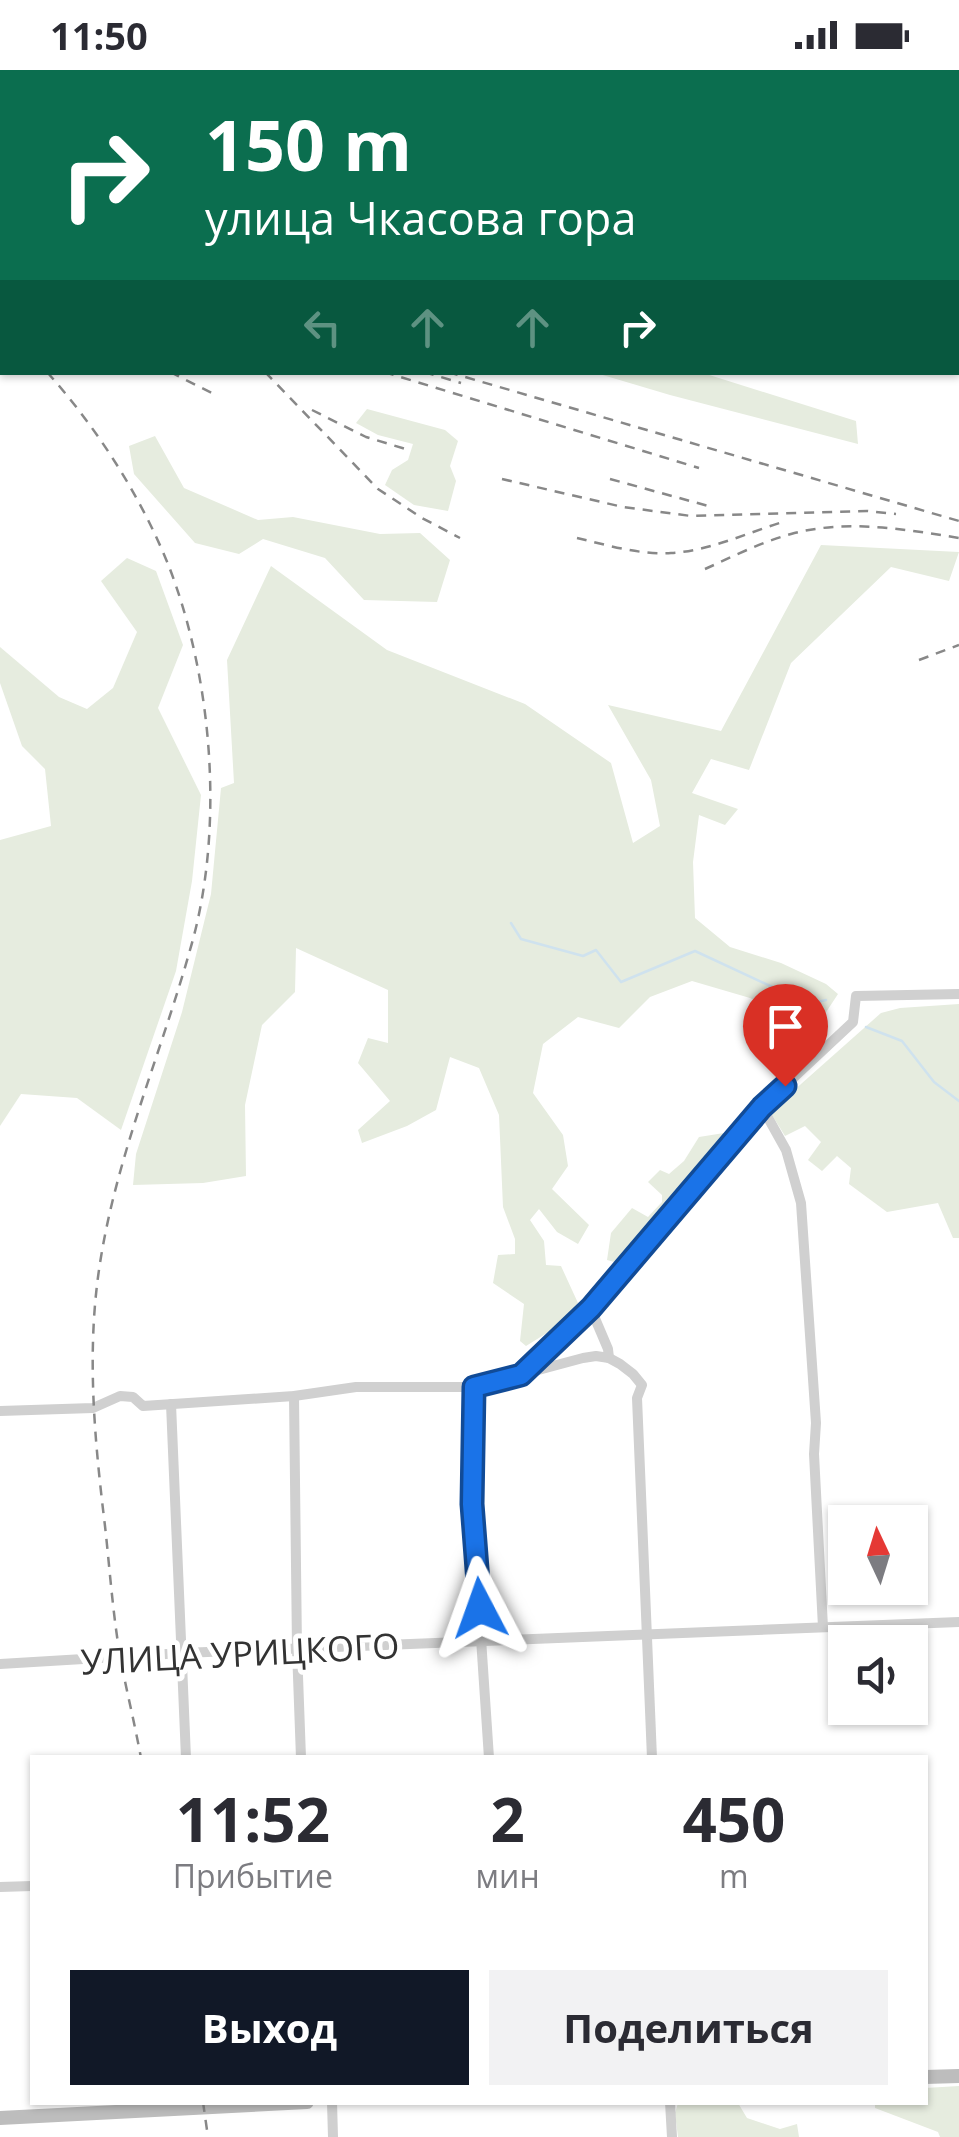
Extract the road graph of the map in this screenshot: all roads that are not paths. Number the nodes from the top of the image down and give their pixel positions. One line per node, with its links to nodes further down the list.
1 (959, 994): 2 (street)
2 (762, 1107): 3 (street); 11 (street)
3 (591, 1308): 4 (street); 5 (street)
4 (609, 1358): 5 (street); 12 (street)
5 (521, 1375): 6 (street)
6 (474, 1387): 7 (street); 13 (street)
7 (294, 1396): 8 (street); 14 (street)
8 (172, 1404): 9 (street); 15 (street)
9 (0, 1411)
10 (959, 1622): 11 (street, УЛИЦА УРИЦКОГО)
11 (823, 1626): 12 (street, УЛИЦА УРИЦКОГО)
12 (647, 1634): 13 (street, УЛИЦА УРИЦКОГО); 20 (street)
13 (482, 1642): 14 (street, УЛИЦА УРИЦКОГО); 19 (street)
14 (296, 1649): 15 (street, УЛИЦА УРИЦКОГО); 18 (street)
15 (183, 1654): 16 (street, УЛИЦА УРИЦКОГО); 17 (street)
16 (0, 1664)
17 (186, 1755)
18 (300, 1755)
19 (489, 1755)
20 (652, 1755)
21 (30, 1886): 22 (street)
22 (0, 1887)
23 (959, 2076): 24 (street)
24 (928, 2077)
25 (249, 2105): 28 (street)
26 (332, 2105): 29 (street)
27 (670, 2105): 30 (street)
28 (0, 2118)
29 (333, 2137)
30 (672, 2137)

